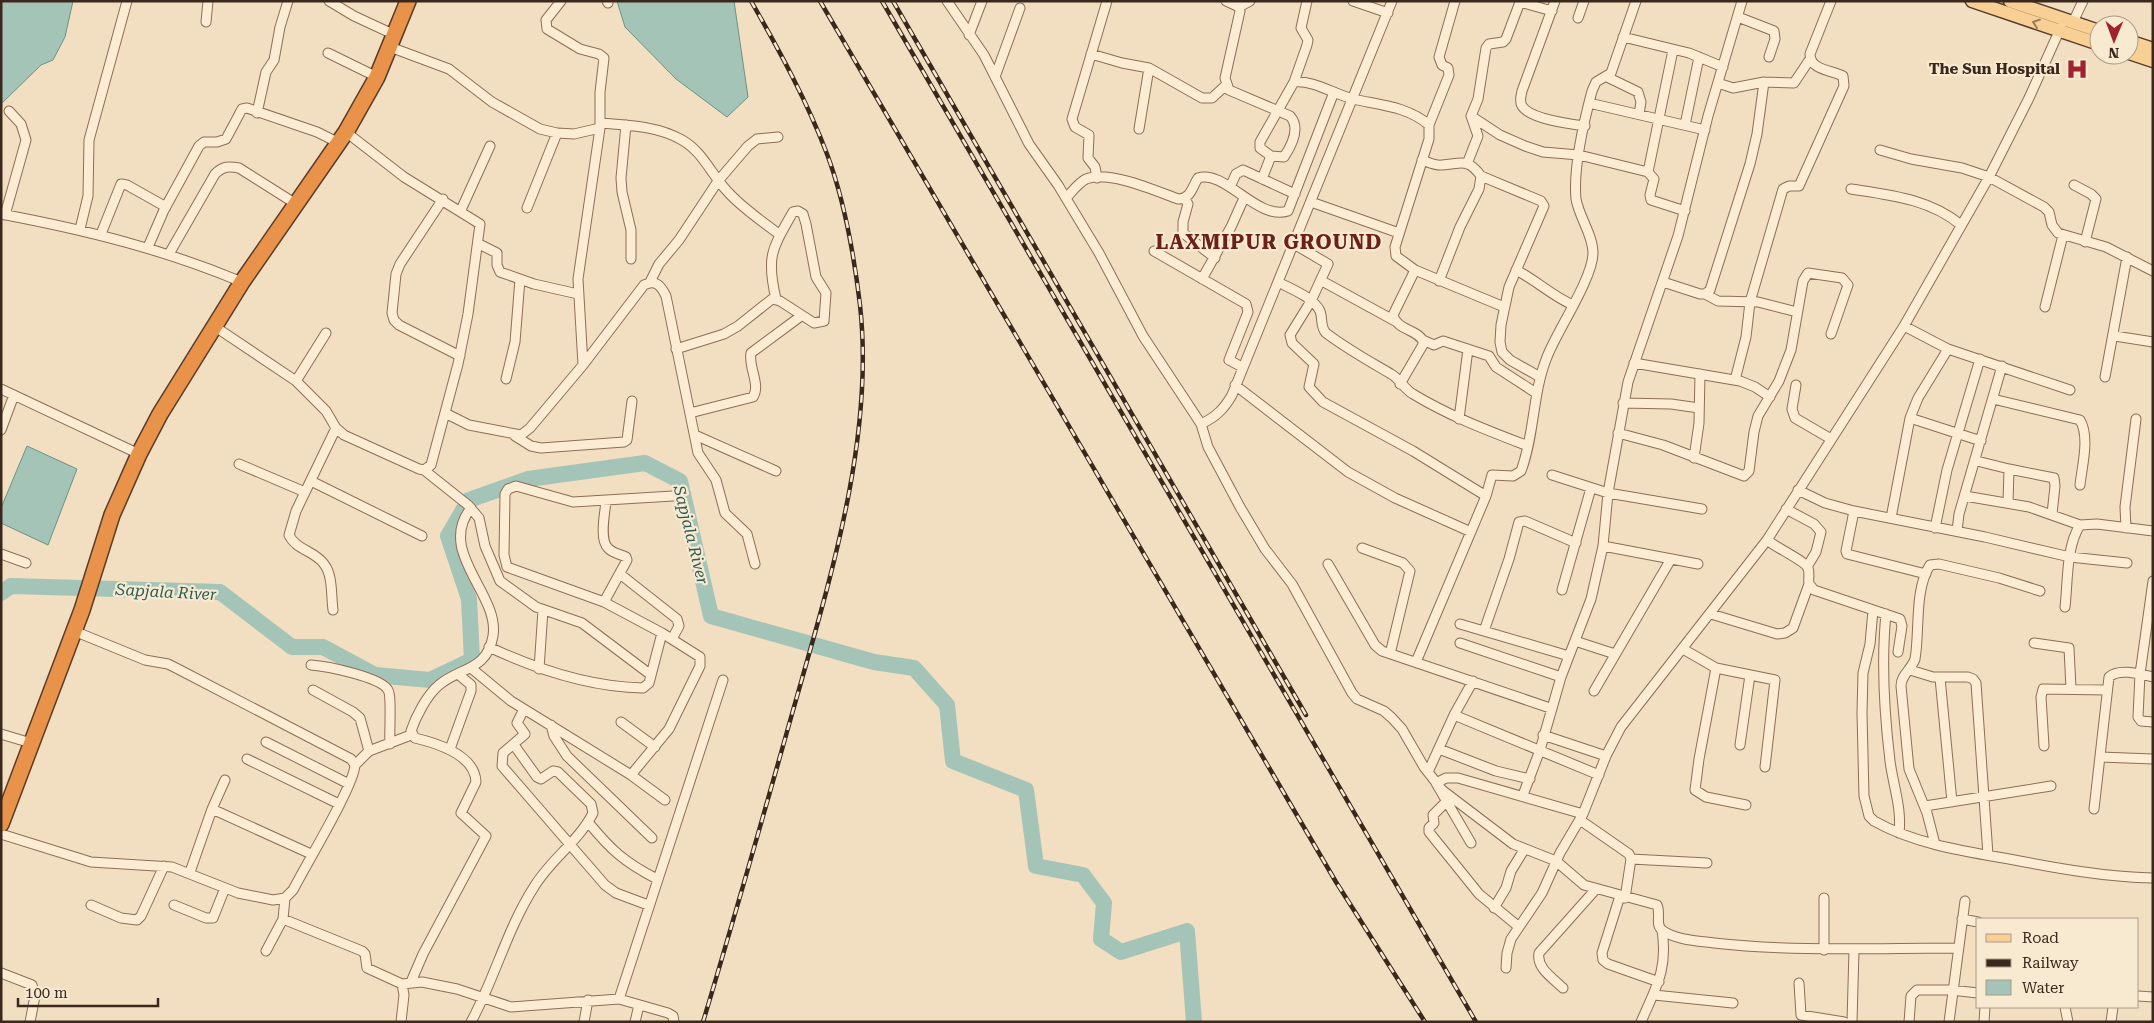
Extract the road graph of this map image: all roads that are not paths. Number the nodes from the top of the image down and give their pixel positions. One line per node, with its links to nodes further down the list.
1 (127, 1): 103 (street)
2 (208, 1): 30 (street)
3 (288, 1): 61 (street)
4 (329, 1): 36 (street)
5 (408, 1): 36 (highway)
6 (561, 1): 68 (street)
7 (946, 1): 33 (street)
8 (982, 1): 33 (street)
9 (1107, 1): 41 (street)
10 (1226, 1): 24 (street)
11 (1250, 1): 24 (street)
12 (1306, 1): 52 (street)
13 (1353, 1): 27 (street)
14 (1392, 1): 27 (street)
15 (1455, 1): 66 (street)
16 (1555, 1): 26 (street)
17 (1584, 1): 29 (street)
18 (1636, 1): 34 (street)
19 (1742, 1): 28 (street)
20 (1831, 1): 45 (street)
21 (1972, 1): 31 (main road, one-way to 21)
22 (2010, 1): 31 (main road)
23 (2083, 1): 31 (street)
24 (1239, 7): 55 (street)
25 (1020, 8): 49 (street)
26 (1552, 11): 63 (street); 69 (street)
27 (1388, 13): 57 (street)
28 (1738, 17): 43 (street); 47 (street)
29 (1578, 18)
30 (206, 22)
31 (2065, 24): 32 (main road); 35 (main road); 83 (street)
32 (2089, 29)
33 (970, 35): 49 (street)
34 (1623, 37): 39 (street); 50 (street)
35 (2089, 38)
36 (393, 41): 51 (highway); 72 (street)
37 (2139, 44): 38 (main road)
38 (2153, 49)
39 (1673, 50): 42 (street); 64 (street)
40 (328, 53): 51 (street)
41 (1091, 54): 48 (street); 84 (street)
42 (1700, 56): 47 (street); 67 (street)
43 (1769, 57)
44 (2139, 57): 46 (main road)
45 (1810, 59): 53 (street); 132 (street)
46 (2153, 61)
47 (1723, 67): 54 (street)
48 (1149, 68): 55 (street); 70 (street)
49 (996, 77): 91 (street)
50 (1607, 77): 58 (street); 62 (street)
51 (377, 78): 74 (highway)
52 (1294, 82): 56 (street); 59 (street)
53 (1764, 82): 54 (street); 129 (street)
54 (1718, 84): 71 (street)
55 (1226, 85): 59 (street)
56 (1338, 93): 57 (street); 90 (street)
57 (1353, 99): 66 (street); 95 (street)
58 (1589, 103): 62 (street); 69 (street)
59 (1277, 110): 78 (street); 78 (street)
60 (9, 112): 101 (street)
61 (257, 113): 74 (street); 97 (street)
62 (1639, 114): 64 (street)
63 (1471, 116): 77 (street); 80 (street)
64 (1661, 120): 67 (street); 81 (street)
65 (626, 125): 68 (street); 86 (street); 116 (street)
66 (1429, 125): 79 (street)
67 (1685, 125): 71 (street)
68 (600, 126): 72 (street); 128 (street)
69 (1585, 126): 77 (street)
70 (1139, 128)
71 (1705, 130): 100 (street)
72 (557, 133): 98 (street)
73 (778, 137): 86 (street)
74 (342, 138): 93 (street); 96 (highway)
75 (490, 146): 99 (street)
76 (1880, 150): 83 (street)
77 (1579, 155): 81 (street); 133 (street)
78 (1271, 156): 85 (street)
79 (1422, 160): 80 (street); 104 (street)
80 (1467, 164): 82 (street)
81 (1648, 172): 100 (street)
82 (1481, 176): 118 (street); 123 (street)
83 (1989, 177): 102 (street); 107 (street)
84 (1097, 178): 91 (street); 94 (street)
85 (1262, 179): 88 (street); 90 (street)
86 (718, 181): 106 (street); 125 (street)
87 (2074, 186): 108 (street)
88 (1230, 187): 92 (street); 94 (street)
89 (1851, 189): 102 (street)
90 (1295, 194): 92 (street)
91 (1066, 198): 178 (street)
92 (1244, 198): 115 (street)
93 (444, 199): 99 (street); 149 (street)
94 (1185, 199): 115 (street)
95 (1311, 202): 104 (street); 110 (street)
96 (296, 204): 113 (street); 124 (highway)
97 (166, 207): 105 (street); 111 (street)
98 (527, 208)
99 (461, 210): 109 (street)
100 (1685, 211): 127 (street)
101 (3, 215): 103 (street)
102 (1961, 225): 140 (street)
103 (80, 229): 105 (street)
104 (1399, 233): 117 (street)
105 (101, 234): 111 (street)
106 (780, 235): 130 (street); 137 (street)
107 (2063, 235): 108 (street); 135 (street)
108 (2085, 242): 114 (street)
109 (479, 244): 121 (street); 149 (street)
110 (1294, 244): 122 (street); 126 (street)
111 (148, 247): 113 (street)
112 (1154, 252): 120 (street)
113 (168, 254): 124 (street)
114 (2127, 257): 119 (street); 143 (street)
115 (1215, 258): 120 (street)
116 (631, 259)
117 (1415, 270): 123 (street); 138 (street)
118 (1516, 270): 133 (street); 134 (street)
119 (2153, 271)
120 (1202, 279): 154 (street)
121 (520, 280): 128 (street); 158 (street)
122 (1322, 281): 131 (street); 138 (street)
123 (1439, 281): 134 (street)
124 (242, 282): 139 (highway)
125 (650, 282): 147 (street); 152 (street)
126 (1278, 282): 131 (street); 154 (street)
127 (1663, 282): 129 (street); 151 (street)
128 (578, 294): 152 (street)
129 (1705, 294): 132 (street)
130 (776, 299): 137 (street); 147 (street)
131 (1311, 301): 161 (street); 203 (street)
132 (1750, 302): 136 (street); 159 (street)
133 (1573, 305): 156 (street)
134 (1504, 307): 156 (street)
135 (2045, 307)
136 (1797, 312): 142 (street); 168 (street)
137 (801, 316): 173 (street)
138 (1394, 321): 144 (street)
139 (214, 326): 160 (street); 188 (highway)
140 (1904, 326): 146 (street); 185 (street)
141 (326, 333): 160 (street)
142 (1831, 334)
143 (2112, 339): 145 (street); 157 (street)
144 (1423, 340): 148 (street); 161 (street)
145 (2153, 342)
146 (1948, 348): 150 (street); 175 (street)
147 (676, 349): 173 (street)
148 (1468, 349): 166 (street); 176 (street)
149 (460, 356): 174 (street)
150 (1980, 359): 153 (street); 181 (street)
151 (1634, 363): 155 (street); 171 (street)
152 (582, 365): 184 (street)
153 (2002, 366): 165 (street); 169 (street)
154 (1242, 367): 162 (street)
155 (1700, 374): 159 (street); 172 (street)
156 (1540, 377): 166 (street)
157 (2106, 377)
158 (506, 379)
159 (1735, 380): 168 (street)
160 (296, 381): 179 (street)
161 (1400, 384): 176 (street)
162 (1235, 385): 178 (street); 217 (street)
163 (1796, 385): 185 (street)
164 (1, 389): 167 (street)
165 (2070, 390)
166 (1536, 393): 187 (street)
167 (14, 394): 180 (street); 188 (street)
168 (1770, 397): 189 (street)
169 (1993, 399): 186 (street); 197 (street)
170 (632, 401): 184 (street)
171 (1623, 403): 172 (street); 182 (street)
172 (1699, 408): 189 (street)
173 (690, 413): 183 (street)
174 (447, 414): 184 (street); 193 (street)
175 (1910, 418): 181 (street); 212 (street)
176 (1458, 419): 187 (street)
177 (2136, 419): 215 (street)
178 (1201, 424): 305 (street)
179 (336, 428): 193 (street); 196 (street)
180 (1, 430)
181 (1957, 432): 186 (street); 214 (street)
182 (1618, 433): 189 (street); 201 (street)
183 (695, 435): 194 (street); 229 (street)
184 (516, 436)
185 (1831, 439): 199 (street)
186 (1981, 441): 190 (street)
187 (1528, 446): 203 (street)
188 (139, 454): 247 (highway)
189 (1694, 458)
190 (1976, 460): 192 (street); 204 (street)
191 (240, 464): 200 (street)
192 (2009, 469): 206 (street); 211 (street)
193 (424, 470): 207 (street)
194 (776, 471)
195 (1552, 476): 198 (street)
196 (311, 481): 200 (street); 219 (street)
197 (2080, 486)
198 (1591, 488): 201 (street); 221 (street)
199 (1798, 490): 209 (street); 210 (street)
200 (305, 492): 241 (street)
201 (1608, 493): 208 (street); 222 (street)
202 (673, 496): 205 (street)
203 (1486, 496): 217 (street)
204 (1965, 496): 206 (street); 218 (street)
205 (606, 501): 233 (street); 239 (street)
206 (2008, 503): 211 (street)
207 (467, 504): 242 (street); 254 (street)
208 (1702, 509)
209 (1786, 509): 220 (street); 232 (street)
210 (1854, 511): 212 (street); 234 (street)
211 (2052, 514): 213 (street)
212 (1891, 518): 214 (street)
213 (2080, 525): 215 (street); 225 (street)
214 (1935, 528): 218 (street)
215 (2126, 528): 216 (street)
216 (2153, 531)
217 (1471, 532): 260 (street)
218 (1957, 532): 225 (street)
219 (422, 536)
220 (1767, 540): 232 (street); 244 (street)
221 (1576, 543): 237 (street); 248 (street)
222 (1603, 546): 226 (street); 251 (street)
223 (1362, 548): 257 (street)
224 (1, 554): 227 (street)
225 (2070, 557): 228 (street); 240 (street)
226 (1671, 559): 231 (street); 258 (street)
227 (26, 563)
228 (2127, 563)
229 (755, 564)
230 (1328, 564): 257 (street)
231 (1698, 564)
232 (1808, 566): 236 (street)
233 (620, 574): 239 (street); 250 (street)
234 (1926, 574): 238 (street); 265 (street)
235 (2153, 581): 267 (street)
236 (1809, 584): 243 (street); 244 (street)
237 (1562, 590)
238 (2040, 592)
239 (604, 602): 249 (street)
240 (2065, 607)
241 (333, 610)
242 (543, 610): 264 (street); 268 (street)
243 (1873, 610): 245 (street); 326 (street)
244 (1712, 614): 255 (street)
245 (1886, 614): 256 (street); 326 (street)
246 (1460, 624): 248 (street)
247 (74, 631): 289 (highway); 303 (street)
248 (1484, 631): 259 (street)
249 (662, 633): 250 (street); 268 (street)
250 (672, 639): 294 (street)
251 (1575, 641): 258 (street); 259 (street)
252 (1460, 643): 270 (street)
253 (2034, 643): 275 (street)
254 (489, 647): 262 (street); 264 (street)
255 (1683, 649): 263 (street); 299 (street)
256 (1898, 652)
257 (1390, 654): 260 (street)
258 (1615, 654): 278 (street)
259 (1569, 656): 270 (street)
260 (1416, 662): 274 (street)
261 (311, 665): 290 (street)
262 (471, 668): 266 (street); 280 (street)
263 (1716, 668): 269 (street); 319 (street)
264 (539, 669): 268 (street)
265 (1910, 670): 272 (street); 320 (street)
266 (458, 674): 286 (street); 295 (street)
267 (2140, 674): 271 (street); 277 (street); 283 (street)
268 (651, 675)
269 (1750, 675): 291 (street); 304 (street)
270 (1560, 677): 279 (street)
271 (2153, 677)
272 (1940, 678): 314 (street); 317 (street)
273 (723, 680): 341 (street)
274 (1473, 681): 279 (street); 281 (street)
275 (2071, 689): 277 (street); 293 (street)
276 (313, 690): 298 (street)
277 (2106, 690): 300 (street)
278 (1594, 691)
279 (1550, 708): 287 (street)
280 (524, 709): 284 (street); 292 (street)
281 (1454, 715): 296 (street); 297 (street)
282 (621, 722): 294 (street)
283 (2153, 722)
284 (550, 725): 306 (street); 328 (street)
285 (1, 734): 289 (street)
286 (412, 735): 290 (street); 295 (street)
287 (1543, 735): 297 (street); 299 (street)
288 (266, 742): 311 (street)
289 (31, 743): 325 (highway)
290 (390, 744): 298 (street)
291 (1740, 744)
292 (514, 745): 324 (street); 331 (street)
293 (2044, 746)
294 (655, 748): 306 (street)
295 (450, 749): 364 (street)
296 (1439, 749): 305 (street); 308 (street)
297 (1540, 750): 307 (street); 308 (street)
298 (369, 751): 303 (street)
299 (1606, 756): 307 (street)
300 (2100, 757): 302 (street); 321 (street)
301 (247, 759): 318 (street)
302 (2153, 759)
303 (355, 764): 311 (street)
304 (1765, 767)
305 (1428, 772): 310 (street)
306 (631, 775): 315 (street)
307 (1599, 775): 323 (street)
308 (1530, 779): 313 (street)
309 (226, 780): 322 (street)
310 (1436, 783): 313 (street); 316 (street); 332 (street)
311 (349, 784): 318 (street)
312 (2051, 786): 314 (street)
313 (1523, 796): 323 (street)
314 (1982, 798): 317 (street); 334 (street)
315 (665, 800)
316 (1446, 802): 329 (street); 351 (street)
317 (1952, 802): 320 (street)
318 (339, 804): 333 (street)
319 (1746, 805)
320 (1925, 806): 330 (street)
321 (2094, 808)
322 (212, 809): 333 (street); 339 (street)
323 (1581, 817): 335 (street); 336 (street)
324 (588, 822): 331 (street); 341 (street)
325 (1, 824)
326 (1899, 833): 330 (street)
327 (1, 834): 338 (street)
328 (652, 838)
329 (1471, 843)
330 (1935, 844): 334 (street)
331 (569, 845): 350 (street); 372 (street)
332 (1524, 850): 336 (street); 351 (street)
333 (311, 854): 345 (street)
334 (1988, 855): 340 (street)
335 (1631, 860): 337 (street); 344 (street)
336 (1556, 861): 343 (street); 355 (street)
337 (1707, 863)
338 (164, 866): 339 (street); 348 (street)
339 (190, 872): 342 (street)
340 (2153, 878)
341 (657, 880): 350 (street)
342 (225, 888): 345 (street); 349 (street)
343 (1596, 889): 344 (street); 366 (street)
344 (1623, 897): 356 (street); 363 (street)
345 (285, 898): 352 (street)
346 (1824, 898): 358 (street)
347 (1965, 901): 353 (street)
348 (91, 905)
349 (174, 905)
350 (648, 905): 373 (street)
351 (1494, 908): 355 (street)
352 (283, 919): 360 (street); 364 (street)
353 (1962, 919): 354 (street); 357 (street)
354 (1976, 922)
355 (1518, 927): 361 (street)
356 (1662, 930): 358 (street); 363 (street)
357 (1958, 948): 359 (street); 367 (street)
358 (1824, 950): 359 (street)
359 (1854, 950): 389 (street)
360 (266, 951)
361 (1506, 968)
362 (1, 973): 381 (street)
363 (1659, 982): 369 (street)
364 (406, 983): 372 (street); 382 (street)
365 (1800, 983): 380 (street)
366 (1563, 988)
367 (1951, 990): 368 (street); 390 (street); 391 (street)
368 (1976, 993)
369 (1654, 995): 375 (street); 387 (street)
370 (2139, 996): 371 (street)
371 (2153, 997)
372 (484, 998): 374 (street); 383 (street)
373 (619, 998): 374 (street); 376 (street)
374 (588, 1000): 384 (street)
375 (1733, 1003)
376 (639, 1005): 385 (street); 386 (street)
377 (1986, 1008): 392 (street)
378 (2065, 1008): 393 (street)
379 (2113, 1008): 394 (street)
380 (1819, 1020): 388 (street)
381 (30, 1022)
382 (401, 1022)
383 (471, 1022)
384 (584, 1022)
385 (635, 1022)
386 (674, 1022)
387 (1641, 1022)
388 (1844, 1022)
389 (1852, 1022)
390 (1909, 1022)
391 (1949, 1022)
392 (1984, 1022)
393 (2068, 1022)
394 (2111, 1022)

